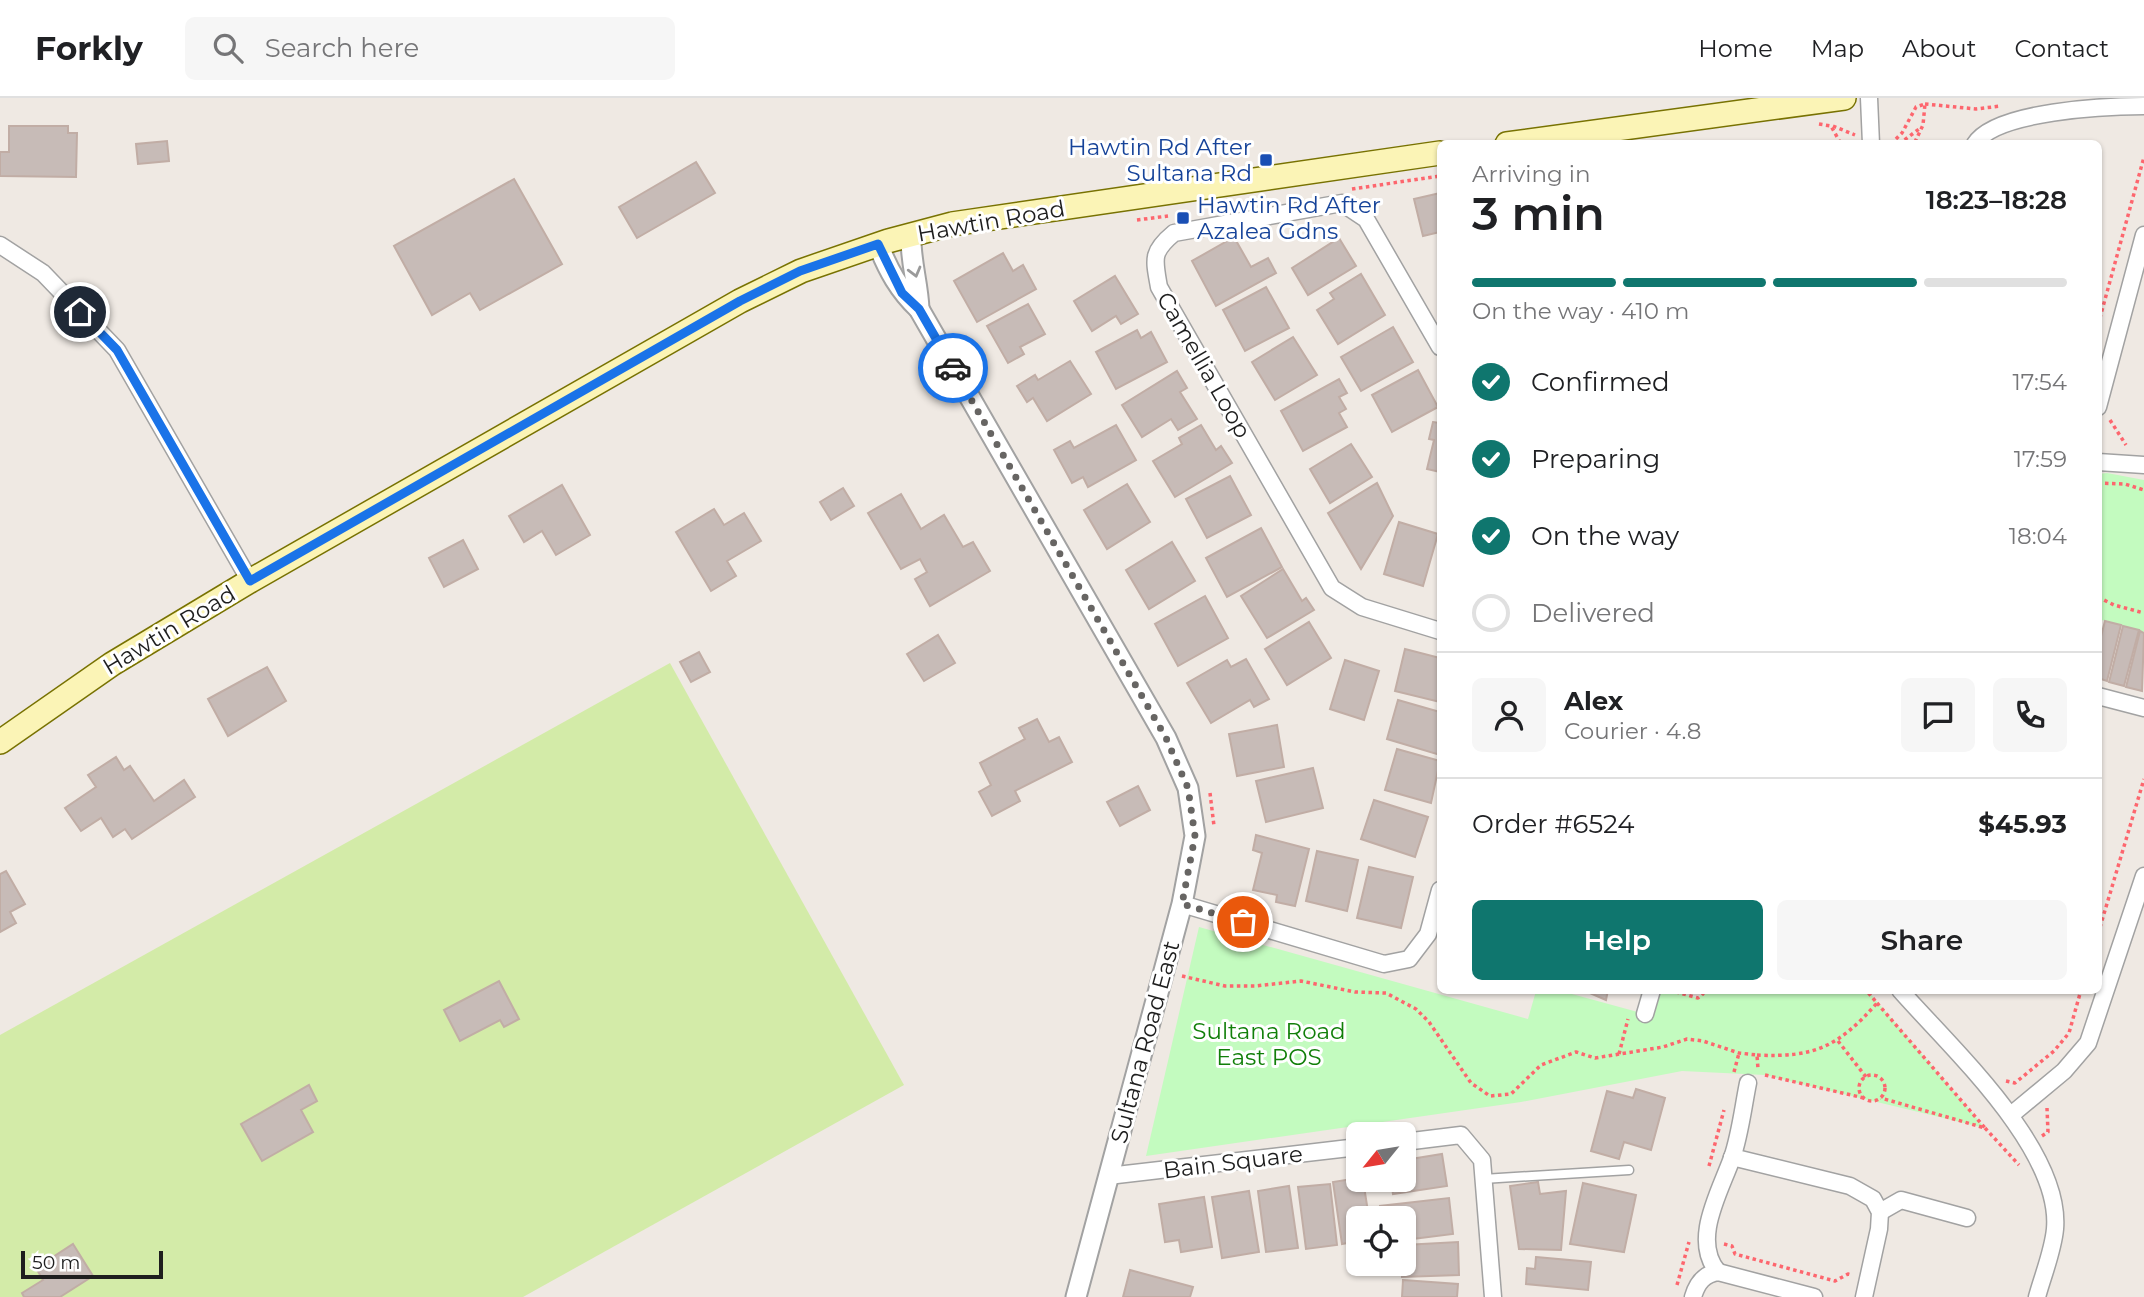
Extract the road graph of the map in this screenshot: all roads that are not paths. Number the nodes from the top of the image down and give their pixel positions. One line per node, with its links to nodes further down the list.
1 (1844, 98): 4 (main road)
2 (1869, 98): 6 (street)
3 (2144, 106): 7 (street)
4 (1621, 136): 5 (main road)
5 (1564, 140)
6 (1871, 140)
7 (1979, 140)
8 (1437, 153): 9 (main road, Hawtin Road)
9 (911, 234): 11 (main road, Hawtin Road); 13 (street, Sultana Road East, one-way to 13)
10 (2144, 235): 15 (street)
11 (878, 244): 13 (street, Sultana Road East); 18 (main road, Hawtin Road)
12 (0, 245): 18 (street)
13 (919, 309): 25 (street, Sultana Road East)
14 (1437, 342): 19 (street, Camellia Loop)
15 (2105, 410)
16 (2102, 458): 17 (street)
17 (2144, 465)
18 (250, 581): 22 (main road, Hawtin Road)
19 (1437, 630)
20 (2102, 697): 21 (street)
21 (2144, 708)
22 (0, 742)
23 (2144, 876): 30 (street)
24 (1437, 901): 25 (street)
25 (1182, 904): 35 (street, Sultana Road East)
26 (1650, 994): 28 (street)
27 (1904, 994): 30 (street)
28 (1637, 1015)
29 (1755, 1085): 33 (street)
30 (2011, 1115): 45 (street)
31 (1416, 1141): 36 (street)
32 (1346, 1148): 35 (street, Bain Square)
33 (1732, 1157): 37 (street); 39 (street)
34 (1629, 1170): 36 (lane)
35 (1108, 1176): 41 (street, Sultana Road East)
36 (1483, 1179): 42 (street)
37 (1880, 1212): 38 (street); 40 (street)
38 (1967, 1217)
39 (1718, 1272): 43 (street); 44 (street)
40 (1866, 1289)
41 (1076, 1297)
42 (1493, 1297)
43 (1693, 1297)
44 (1814, 1297)
45 (2038, 1297)

